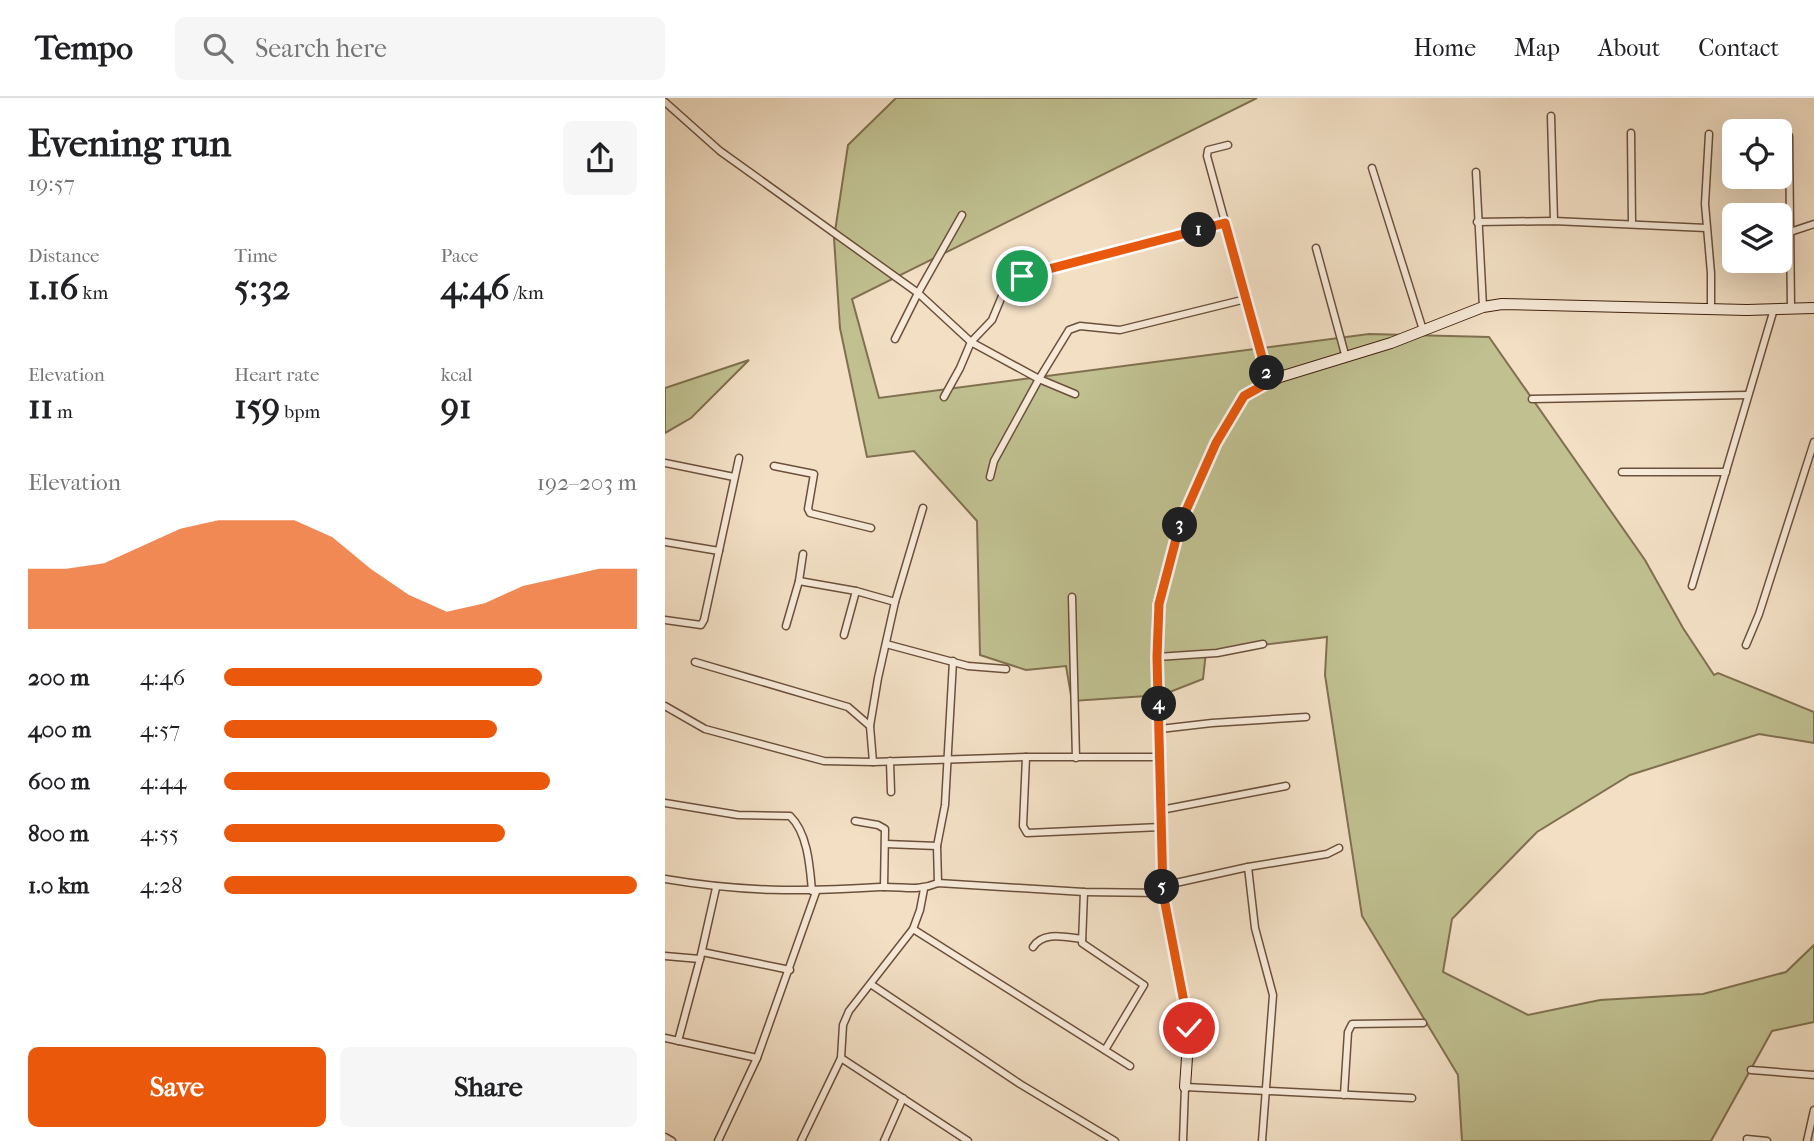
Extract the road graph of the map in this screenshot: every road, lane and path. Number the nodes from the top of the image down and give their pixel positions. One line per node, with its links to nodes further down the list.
1 (665, 102): 18 (street)
2 (1551, 116): 9 (street)
3 (1631, 133): 12 (street)
4 (1709, 134): 14 (street)
5 (1228, 145): 11 (street)
6 (1373, 168): 25 (street)
7 (1476, 172): 10 (street)
8 (963, 215): 18 (street)
9 (1554, 221): 10 (street); 12 (street)
10 (1477, 222): 20 (street)
11 (1225, 223): 19 (street); 27 (street)
12 (1632, 224): 14 (street)
13 (1814, 224): 15 (street)
14 (1706, 228): 23 (street)
15 (1792, 231)
16 (1316, 248): 28 (street)
17 (1791, 273): 21 (street)
18 (918, 293): 26 (street); 27 (street)
19 (1246, 299): 29 (street); 30 (street)
20 (1483, 307): 23 (street); 25 (street)
21 (1791, 308): 22 (street); 24 (street)
22 (1814, 308)
23 (1711, 309): 24 (street)
24 (1774, 309): 32 (street)
25 (1423, 330): 28 (street)
26 (895, 339)
27 (971, 342): 29 (street); 33 (street)
28 (1346, 358): 30 (street)
29 (1039, 379): 31 (street); 43 (street)
30 (1269, 382): 60 (street)
31 (1075, 394)
32 (1748, 395): 34 (street); 41 (street)
33 (944, 397)
34 (1532, 399)
35 (1814, 442): 36 (street)
36 (1812, 453): 59 (street)
37 (739, 458): 42 (street)
38 (665, 463): 42 (street)
39 (774, 466): 45 (street)
40 (1622, 472): 41 (street)
41 (1726, 472): 50 (street)
42 (734, 477): 47 (street)
43 (990, 477)
44 (923, 508): 53 (street)
45 (871, 528)
46 (665, 542): 47 (street)
47 (719, 551): 54 (street)
48 (803, 554): 49 (street)
49 (799, 582): 51 (street); 55 (street)
50 (1692, 586)
51 (856, 592): 53 (street); 56 (street)
52 (1072, 597): 70 (street)
53 (895, 602): 57 (street)
54 (665, 621)
55 (786, 626)
56 (844, 635)
57 (886, 644): 61 (street); 66 (street)
58 (1263, 644): 60 (street)
59 (1746, 645)
60 (1157, 657): 67 (street)
61 (953, 661): 63 (street); 71 (street)
62 (695, 662): 66 (street)
63 (1006, 669)
64 (665, 706): 73 (street)
65 (1306, 718): 67 (street)
66 (870, 726): 73 (street)
67 (1160, 730): 69 (street)
68 (1026, 757): 70 (street); 71 (street); 79 (street)
69 (1160, 757): 70 (street); 77 (street)
70 (1076, 758)
71 (948, 759): 72 (street); 81 (street)
72 (890, 761): 73 (street); 75 (street)
73 (873, 762)
74 (1286, 786): 77 (street)
75 (891, 792)
76 (665, 803): 90 (street)
77 (1161, 810): 79 (street)
78 (855, 821): 80 (street)
79 (1161, 827): 89 (street)
80 (886, 844): 81 (street); 86 (street)
81 (937, 846): 85 (street)
82 (1339, 848): 83 (street)
83 (1248, 867): 89 (street); 109 (street)
84 (665, 879): 87 (street)
85 (938, 883): 88 (street); 91 (street)
86 (884, 887): 88 (street); 90 (street)
87 (716, 888): 90 (street); 95 (street)
88 (924, 889): 92 (street)
89 (1162, 890): 91 (street); 108 (street)
90 (814, 891): 97 (street)
91 (1083, 892): 93 (street)
92 (913, 929): 98 (street); 102 (street)
93 (1082, 939): 94 (street); 102 (street)
94 (1033, 947)
95 (701, 956): 96 (street); 97 (street); 101 (street)
96 (665, 957)
97 (790, 970): 103 (street)
98 (872, 985): 104 (street); 121 (street)
99 (1423, 1023): 110 (street)
100 (665, 1038): 101 (street)
101 (678, 1041): 103 (street)
102 (1105, 1050): 105 (street)
103 (757, 1058): 117 (street)
104 (841, 1058): 111 (street); 118 (street)
105 (1130, 1066)
106 (1751, 1070): 107 (street)
107 (1814, 1075)
108 (1185, 1087): 109 (street); 122 (street)
109 (1267, 1091): 110 (street); 123 (street)
110 (1344, 1095): 112 (street)
111 (903, 1098): 119 (street); 120 (street)
112 (1412, 1098)
113 (1814, 1110): 125 (street)
114 (665, 1137): 116 (street)
115 (1747, 1139): 124 (street)
116 (672, 1141)
117 (718, 1141)
118 (801, 1141)
119 (884, 1141)
120 (968, 1141)
121 (1115, 1141)
122 (1183, 1141)
123 (1262, 1141)
124 (1767, 1141)
125 (1807, 1141)

